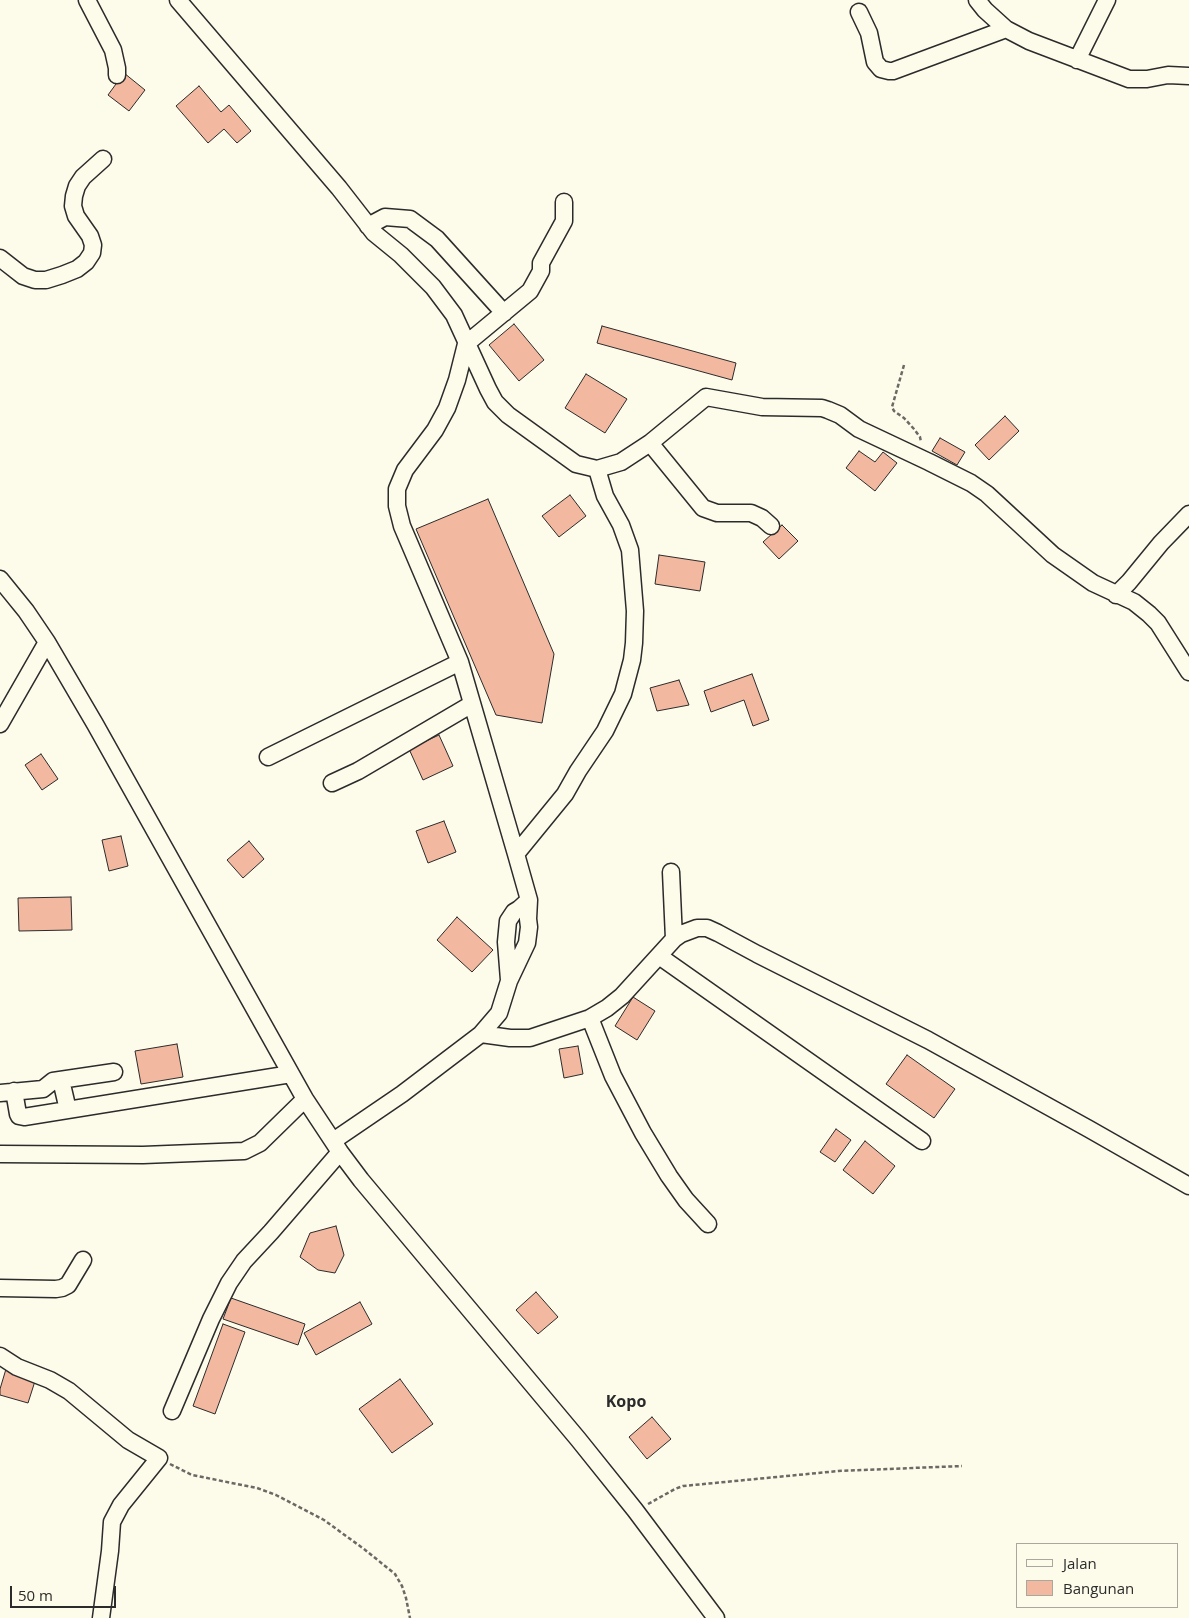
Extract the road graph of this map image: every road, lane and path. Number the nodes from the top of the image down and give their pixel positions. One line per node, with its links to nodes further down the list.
1 (87, 0): 8 (street)
2 (178, 0): 12 (street)
3 (977, 0): 6 (street)
4 (1107, 0): 7 (street)
5 (859, 12): 6 (street)
6 (1006, 29): 7 (street)
7 (1077, 60): 9 (street)
8 (117, 75)
9 (1189, 76)
10 (102, 159): 13 (street)
11 (564, 202): 14 (street)
12 (368, 226): 14 (street); 15 (street)
13 (0, 258)
14 (504, 313): 15 (street)
15 (466, 344): 19 (street); 25 (street)
16 (904, 365): 18 (path)
17 (650, 442): 18 (street); 19 (street); 21 (street)
18 (929, 462): 23 (street)
19 (597, 469): 31 (street)
20 (1189, 514): 23 (street)
21 (771, 526)
22 (0, 579): 24 (street)
23 (1116, 595): 26 (street)
24 (47, 642): 28 (street); 40 (street)
25 (460, 662): 27 (street); 29 (street)
26 (1189, 672)
27 (472, 704): 30 (street); 31 (street)
28 (0, 724)
29 (268, 757)
30 (332, 784)
31 (516, 854): 33 (street)
32 (671, 872): 34 (street)
33 (530, 900): 36 (street); 36 (street)
34 (674, 939): 35 (street); 48 (street)
35 (659, 956): 37 (street); 45 (street)
36 (509, 981): 38 (street)
37 (590, 1018): 38 (street); 49 (street)
38 (481, 1034): 46 (street)
39 (114, 1072): 41 (street)
40 (291, 1074): 43 (street); 44 (street)
41 (61, 1080): 42 (street); 44 (street)
42 (7, 1092): 44 (street)
43 (305, 1099): 46 (street); 47 (street)
44 (68, 1110)
45 (922, 1141)
46 (336, 1146): 53 (street); 56 (street)
47 (0, 1154)
48 (1189, 1186)
49 (708, 1224)
50 (83, 1260): 51 (street)
51 (0, 1288)
52 (0, 1356): 57 (street)
53 (172, 1411)
54 (962, 1466): 56 (path)
55 (176, 1467): 58 (path)
56 (635, 1510): 59 (street)
57 (101, 1618)
58 (410, 1618)
59 (716, 1618)

